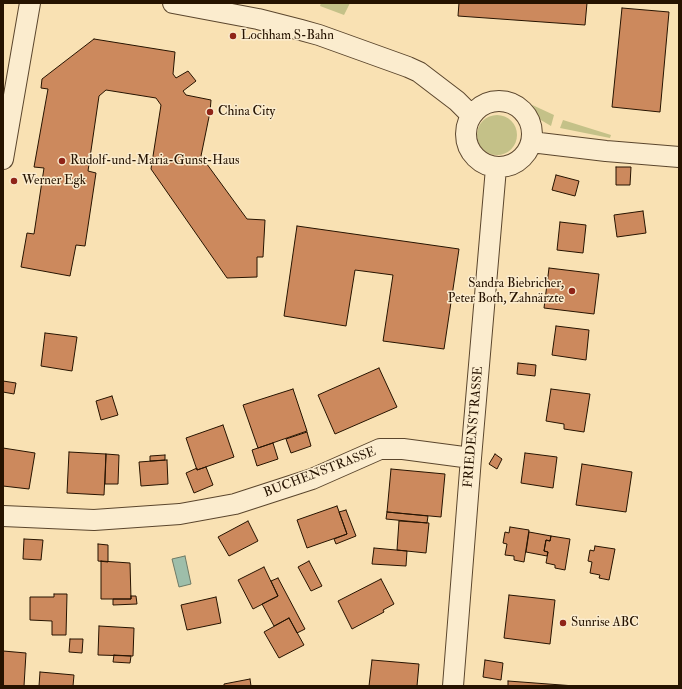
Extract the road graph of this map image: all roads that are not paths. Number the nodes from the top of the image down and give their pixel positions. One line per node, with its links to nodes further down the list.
1 (30, 3): 6 (street)
2 (173, 3): 3 (street)
3 (471, 115): 4 (street); 7 (street)
4 (531, 142): 5 (street); 7 (street)
5 (679, 157)
6 (3, 159)
7 (496, 168): 8 (street, FRIEDENSTRASSE)
8 (471, 458): 9 (street, BUCHENSTRASSE); 10 (street, FRIEDENSTRASSE)
9 (3, 516)
10 (453, 686)

